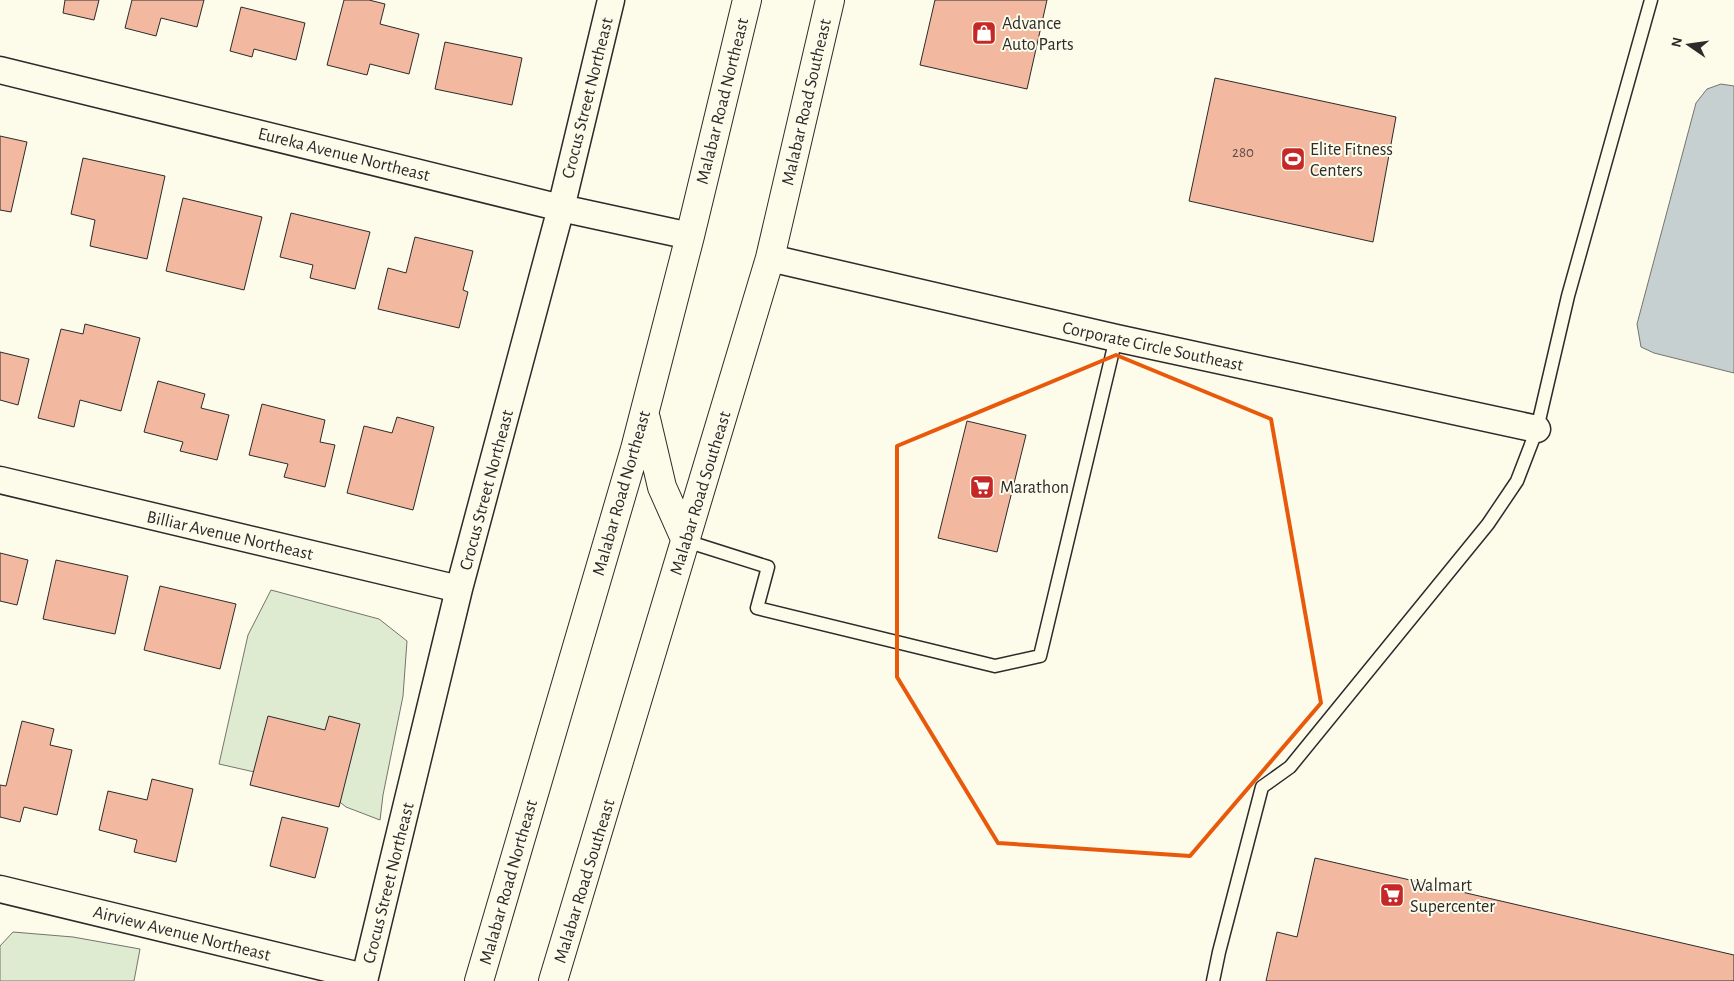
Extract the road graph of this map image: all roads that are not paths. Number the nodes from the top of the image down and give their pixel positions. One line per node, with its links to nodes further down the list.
1 (611, 0): 6 (street, Crocus Street Northeast)
2 (747, 0): 7 (main road, Malabar Road Northeast)
3 (830, 0): 8 (main road, Malabar Road Southeast)
4 (1651, 0): 11 (lane)
5 (0, 70): 6 (street, Eureka Avenue Northeast)
6 (561, 208): 7 (street, Eureka Avenue Northeast); 14 (street, Crocus Street Northeast)
7 (690, 236): 10 (main road, Malabar Road Northeast)
8 (770, 258): 9 (street, Corporate Circle Southeast); 13 (main road, Malabar Road Southeast)
9 (1116, 338): 11 (street, Corporate Circle Southeast); 13 (lane)
10 (644, 413): 13 (main road); 17 (main road, Malabar Road Northeast)
11 (1537, 429): 19 (lane)
12 (0, 480): 14 (street, Billiar Avenue Northeast)
13 (686, 542): 18 (main road, Malabar Road Southeast)
14 (459, 589): 16 (street, Crocus Street Northeast)
15 (0, 889): 16 (street, Airview Avenue Northeast)
16 (364, 979)
17 (478, 981)
18 (554, 981)
19 (1213, 981)

